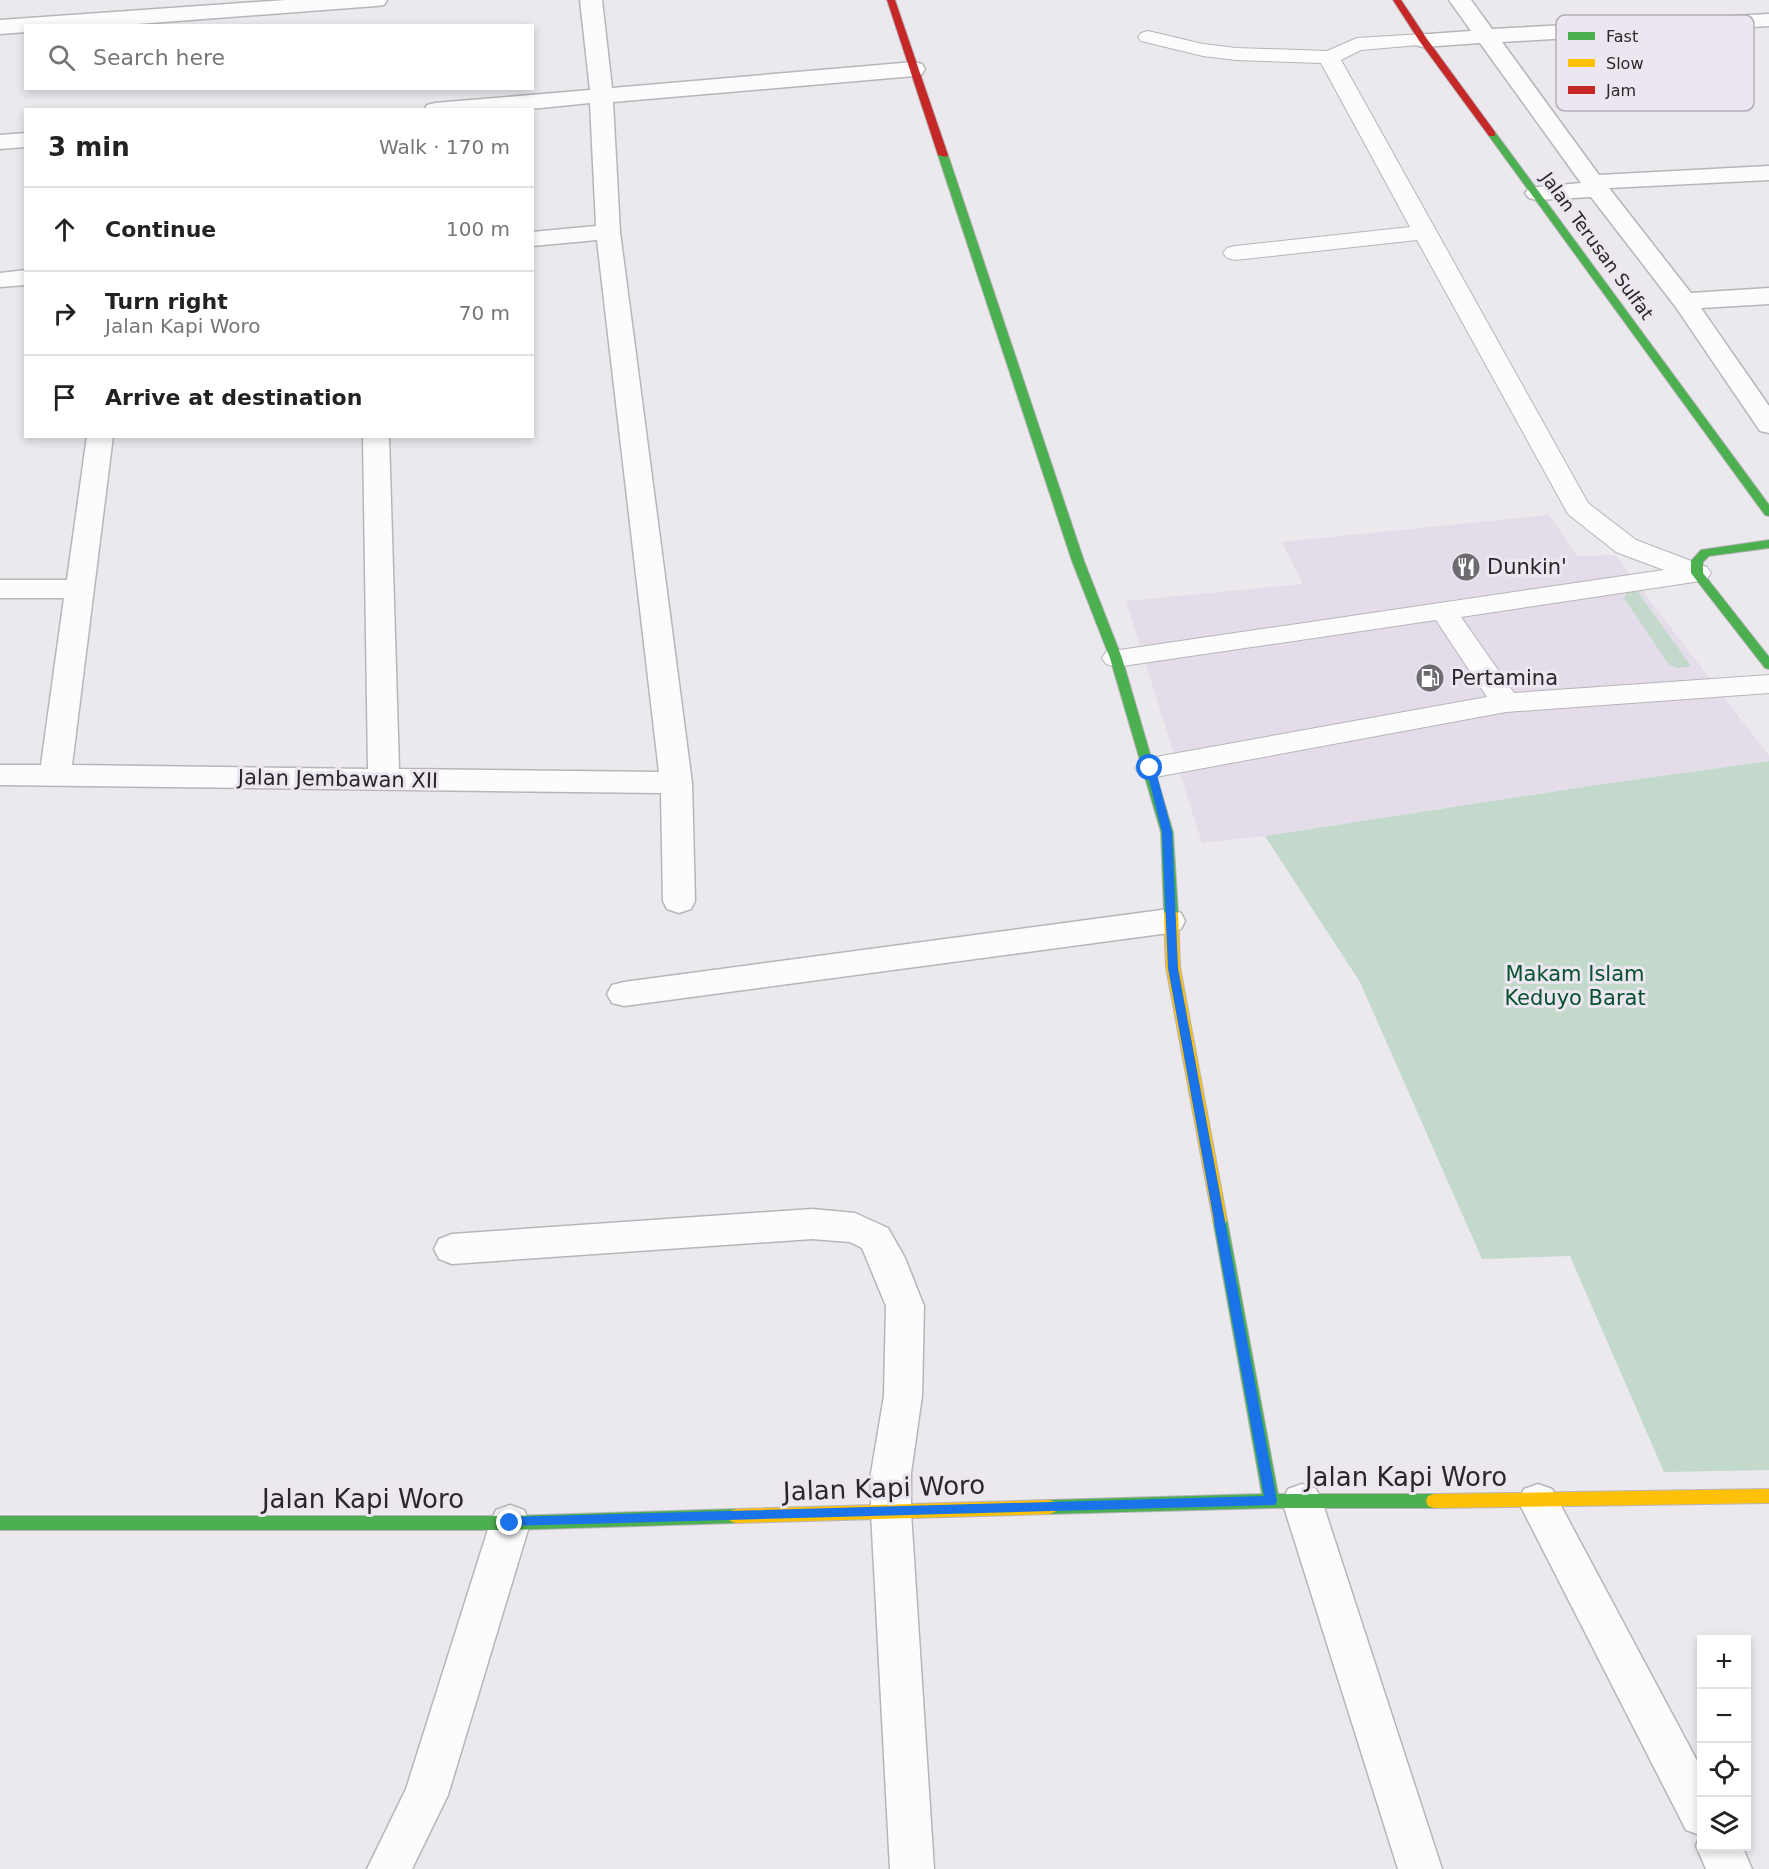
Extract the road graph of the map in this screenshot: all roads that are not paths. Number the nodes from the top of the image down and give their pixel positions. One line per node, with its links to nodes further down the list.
1 (376, 0): 8 (street)
2 (591, 0): 17 (street)
3 (891, 0): 16 (street)
4 (1397, 0): 14 (street, Jalan Terusan Sulfat)
5 (1460, 0): 13 (street)
6 (1769, 20): 7 (street)
7 (1754, 21)
8 (42, 24)
9 (24, 25): 10 (street)
10 (0, 27)
11 (1556, 33): 13 (street)
12 (1148, 37): 15 (lane)
13 (1485, 37): 14 (street); 22 (street)
14 (1424, 40): 15 (lane); 23 (street, Jalan Terusan Sulfat)
15 (1330, 57): 25 (lane)
16 (914, 69): 17 (street); 41 (street)
17 (600, 97): 18 (street); 24 (street)
18 (460, 108)
19 (24, 140): 20 (street)
20 (0, 142)
21 (1769, 173): 22 (street)
22 (1595, 186): 23 (street); 31 (street)
23 (1537, 193): 35 (street, Jalan Terusan Sulfat)
24 (608, 232): 26 (street); 49 (street)
25 (1423, 232): 27 (lane); 37 (lane)
26 (534, 239)
27 (1235, 253)
28 (24, 277): 29 (street)
29 (0, 280)
30 (1769, 296): 31 (street)
31 (1684, 301): 32 (street)
32 (1769, 425)
33 (100, 438): 39 (street)
34 (376, 438): 48 (street)
35 (1764, 500)
36 (1769, 544): 37 (street)
37 (1697, 573): 40 (lane); 42 (street)
38 (0, 589): 39 (street)
39 (81, 589): 46 (street)
40 (1443, 609): 41 (lane); 44 (lane)
41 (1116, 658): 45 (street)
42 (1769, 665)
43 (1769, 684): 44 (lane)
44 (1506, 703): 45 (lane)
45 (1150, 768): 51 (street)
46 (55, 775): 47 (street, Jalan Jembawan XII); 48 (street, Jalan Jembawan XII)
47 (0, 776)
48 (384, 780): 49 (street, Jalan Jembawan XII)
49 (676, 783): 50 (street)
50 (679, 902)
51 (1169, 921): 52 (street); 55 (street)
52 (624, 994)
53 (452, 1249): 57 (street)
54 (1769, 1496): 56 (street, Jalan Kapi Woro)
55 (1286, 1501): 56 (street, Jalan Kapi Woro); 57 (street, Jalan Kapi Woro); 64 (street)
56 (1538, 1501): 60 (street)
57 (891, 1512): 59 (street, Jalan Kapi Woro); 63 (street)
58 (0, 1523): 59 (street, Jalan Kapi Woro)
59 (510, 1523): 62 (street)
60 (1697, 1807)
61 (1721, 1851): 65 (street)
62 (389, 1869)
63 (912, 1869)
64 (1420, 1869)
65 (1730, 1869)

